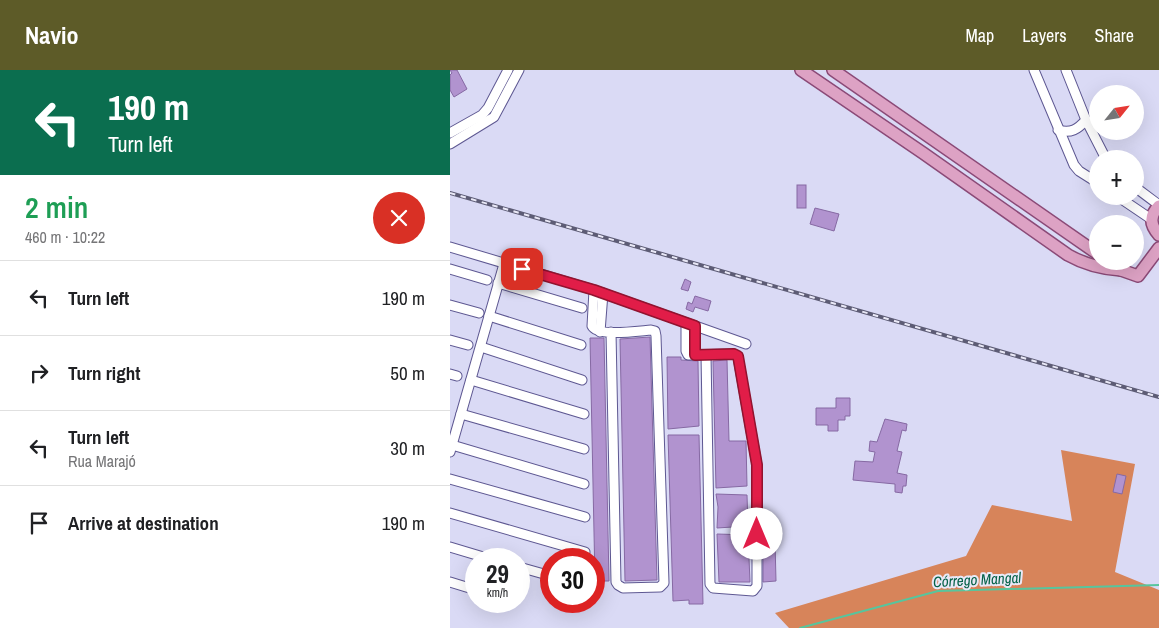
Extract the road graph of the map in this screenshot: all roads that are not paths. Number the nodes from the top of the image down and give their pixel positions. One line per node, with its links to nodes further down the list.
1 (508, 70): 10 (street)
2 (519, 70): 12 (street)
3 (801, 70): 7 (main road)
4 (1034, 70): 9 (street)
5 (1066, 70): 8 (street)
6 (834, 71): 7 (main road); 11 (main road)
7 (825, 86): 14 (main road)
8 (1086, 120): 9 (street); 13 (street)
9 (1058, 130): 15 (street)
10 (450, 133)
11 (932, 138): 14 (main road); 22 (main road)
12 (450, 144)
13 (1101, 150)
14 (923, 153): 25 (main road)
15 (1089, 177)
16 (1144, 194): 18 (street)
17 (1130, 205): 19 (street)
18 (1159, 206): 19 (main road)
19 (1151, 219): 20 (main road)
20 (1159, 235)
21 (450, 247): 24 (street)
22 (1089, 248)
23 (1159, 248): 26 (main road)
24 (504, 264): 31 (street); 32 (street)
25 (1089, 264)
26 (1144, 268)
27 (450, 269): 30 (street)
28 (1120, 270): 29 (main road)
29 (1142, 270)
30 (487, 280)
31 (498, 283): 34 (street); 36 (street)
32 (599, 292): 37 (street); 38 (street)
33 (450, 305): 35 (street)
34 (582, 308)
35 (479, 313)
36 (489, 316): 42 (street); 43 (street)
37 (690, 324): 40 (street); 44 (street)
38 (611, 332): 38 (street)
39 (450, 340): 41 (street)
40 (746, 344)
41 (468, 345)
42 (581, 345)
43 (481, 347): 45 (street); 46 (street)
44 (706, 355): 44 (street)
45 (471, 380): 47 (street); 48 (street)
46 (582, 380)
47 (461, 414): 49 (street); 50 (street)
48 (584, 414)
49 (451, 448): 52 (street)
50 (584, 449)
51 (450, 479): 54 (street)
52 (584, 484)
53 (450, 512): 56 (street)
54 (585, 517)
55 (450, 547): 57 (street)
56 (572, 548)
57 (465, 552)
58 (450, 582): 59 (street)
59 (465, 587)

